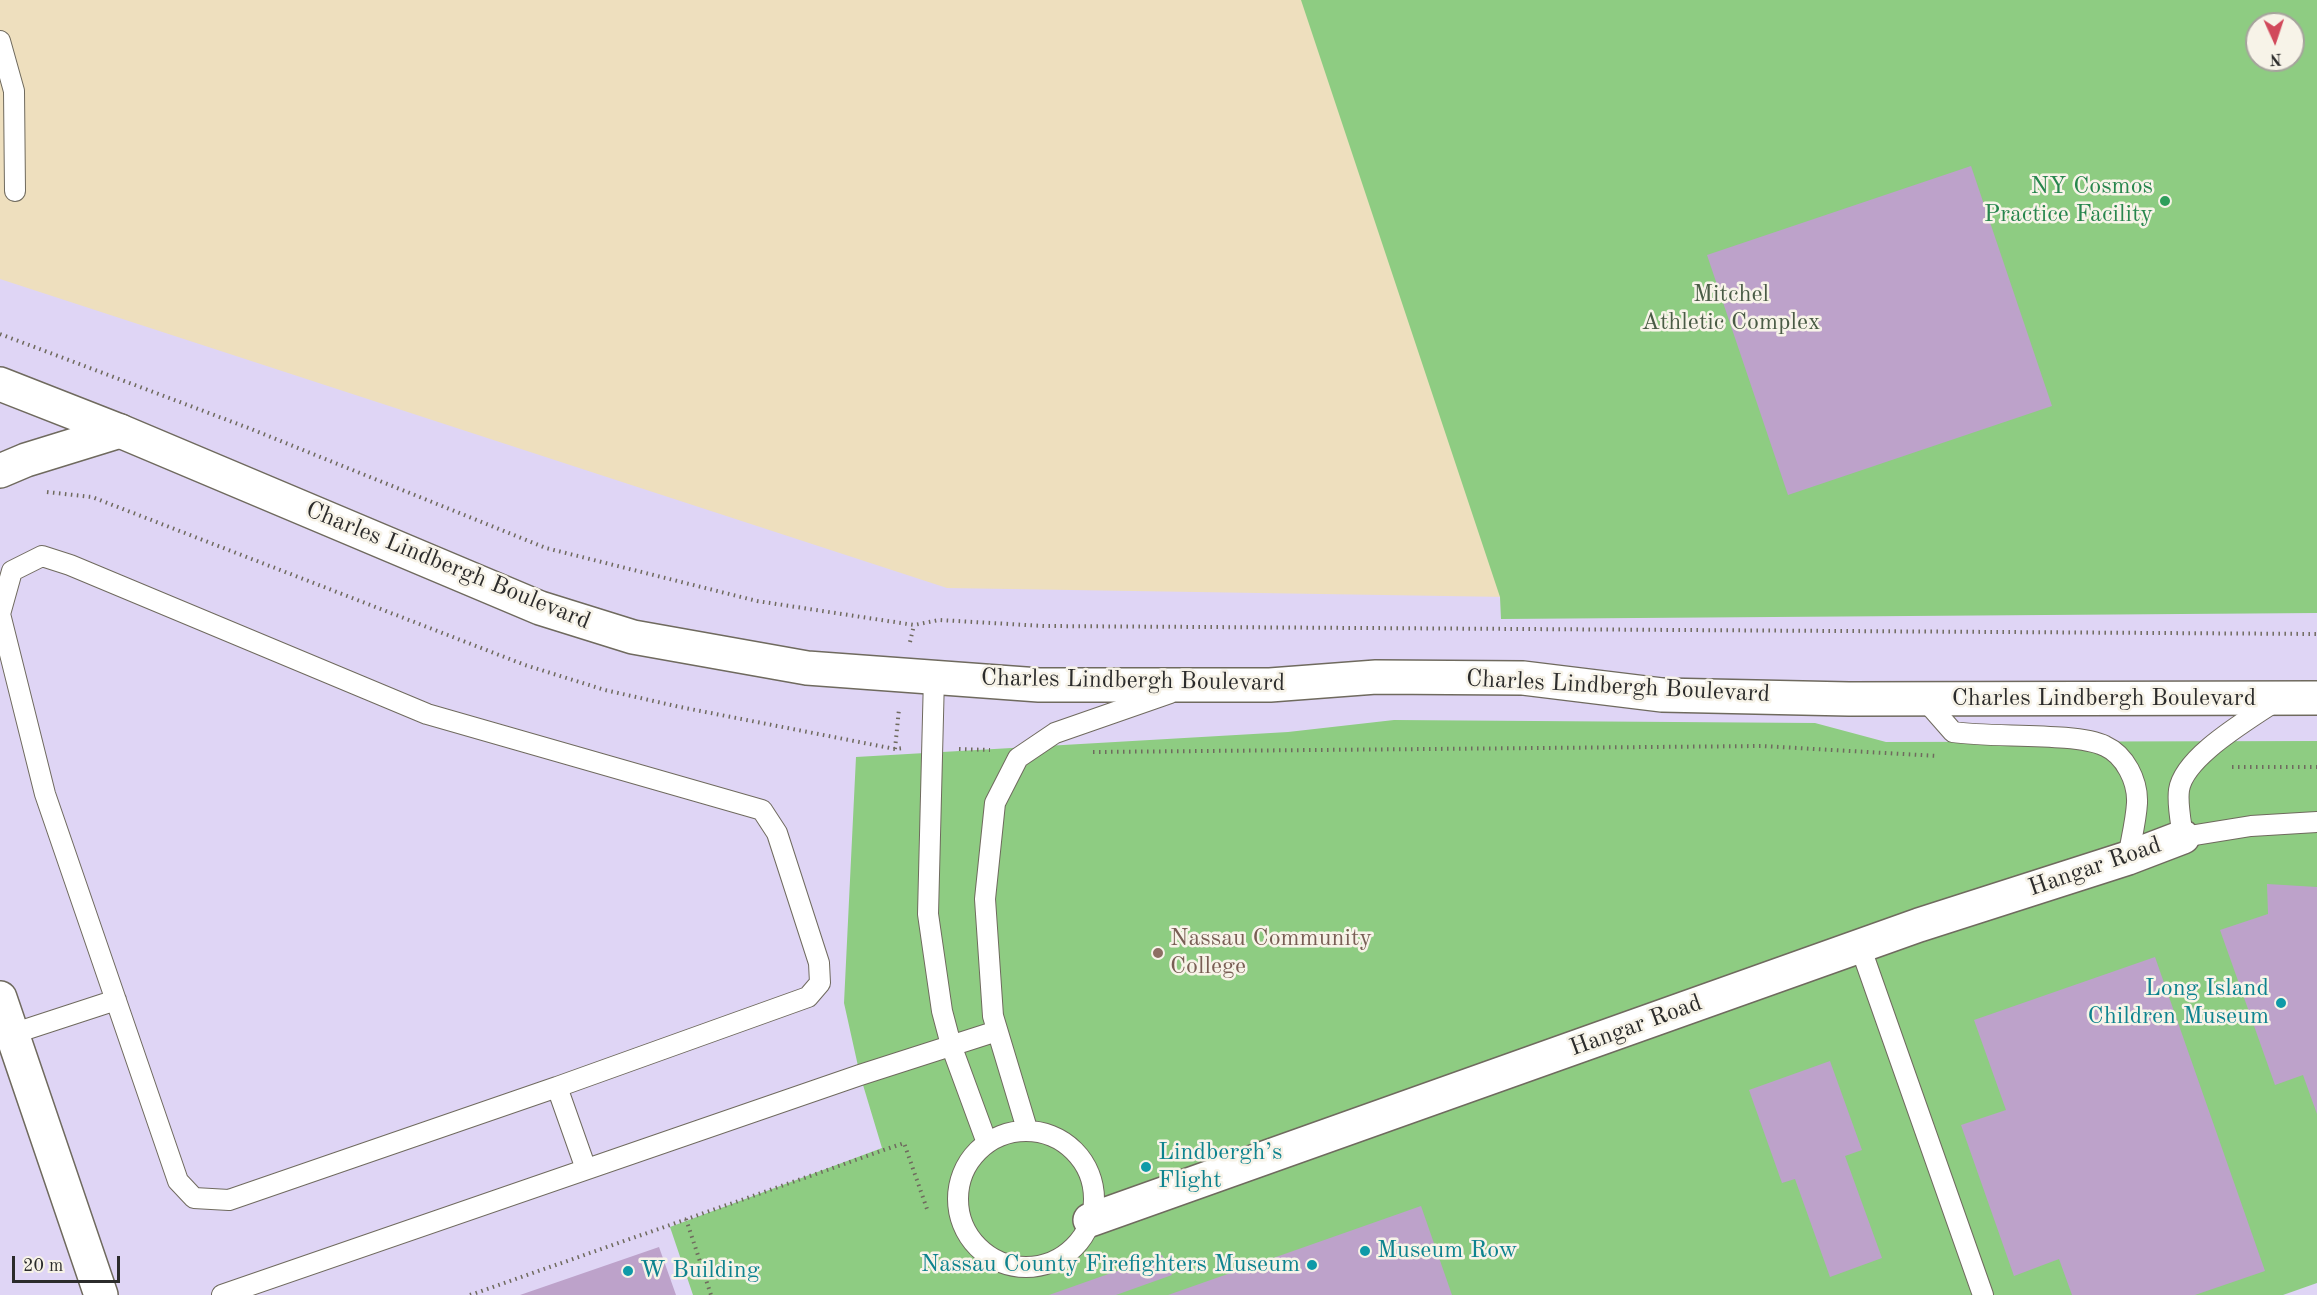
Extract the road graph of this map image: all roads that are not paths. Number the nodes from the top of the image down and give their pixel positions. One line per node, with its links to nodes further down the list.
1 (0, 41): 2 (lane)
2 (15, 191)
3 (0, 384): 4 (street, Charles Lindbergh Boulevard)
4 (120, 431): 5 (street); 6 (street, Charles Lindbergh Boulevard)
5 (0, 471)
6 (934, 677): 7 (street, Charles Lindbergh Boulevard); 19 (lane)
7 (1193, 685): 10 (street, Charles Lindbergh Boulevard); 17 (lane)
8 (2279, 698): 9 (street, Charles Lindbergh Boulevard); 10 (street, Charles Lindbergh Boulevard); 12 (lane)
9 (2317, 698)
10 (1924, 699): 13 (lane)
11 (2317, 822): 12 (lane)
12 (2182, 837): 13 (street, Hangar Road)
13 (2128, 858): 14 (street, Hangar Road)
14 (1860, 946): 24 (street, Hangar Road); 27 (lane)
15 (0, 998): 18 (street)
16 (116, 1000): 18 (lane); 20 (lane); 20 (lane)
17 (997, 1031): 19 (lane); 21 (lane)
18 (12, 1034): 25 (street)
19 (951, 1045): 22 (lane); 23 (lane)
20 (557, 1088): 23 (lane)
21 (1027, 1129): 22 (lane); 24 (lane)
22 (987, 1143): 24 (lane)
23 (586, 1169): 26 (lane)
24 (1090, 1220)
25 (101, 1295)
26 (222, 1295)
27 (1983, 1295)

